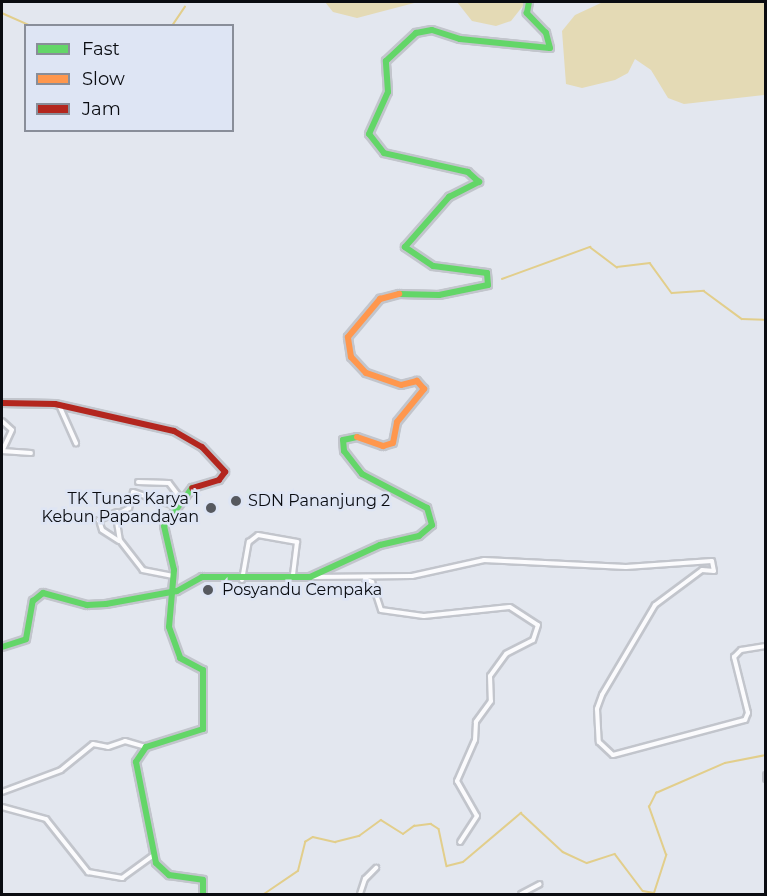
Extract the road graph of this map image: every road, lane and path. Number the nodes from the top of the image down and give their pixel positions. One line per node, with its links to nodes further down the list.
1 (528, 2): 14 (street)
2 (2, 403): 3 (street)
3 (59, 405): 5 (street); 9 (street)
4 (2, 421): 6 (street)
5 (76, 442)
6 (2, 451): 7 (street)
7 (31, 453)
8 (138, 482): 9 (street)
9 (181, 499): 10 (street)
10 (175, 506): 11 (street); 13 (street)
11 (117, 512): 12 (street); 12 (street)
12 (120, 541): 13 (street)
13 (173, 576): 18 (street)
14 (310, 577): 15 (street); 16 (street)
15 (293, 578): 17 (street); 17 (street)
16 (364, 579): 19 (street); 24 (street)
17 (242, 580): 18 (street)
18 (170, 592): 20 (street); 21 (street)
19 (765, 646)
20 (2, 647)
21 (146, 747): 22 (street); 25 (street)
22 (2, 792)
23 (2, 807): 25 (street)
24 (460, 842)
25 (154, 854): 28 (street)
26 (376, 868): 29 (street)
27 (540, 884): 30 (street)
28 (204, 893)
29 (360, 894)
30 (521, 894)

